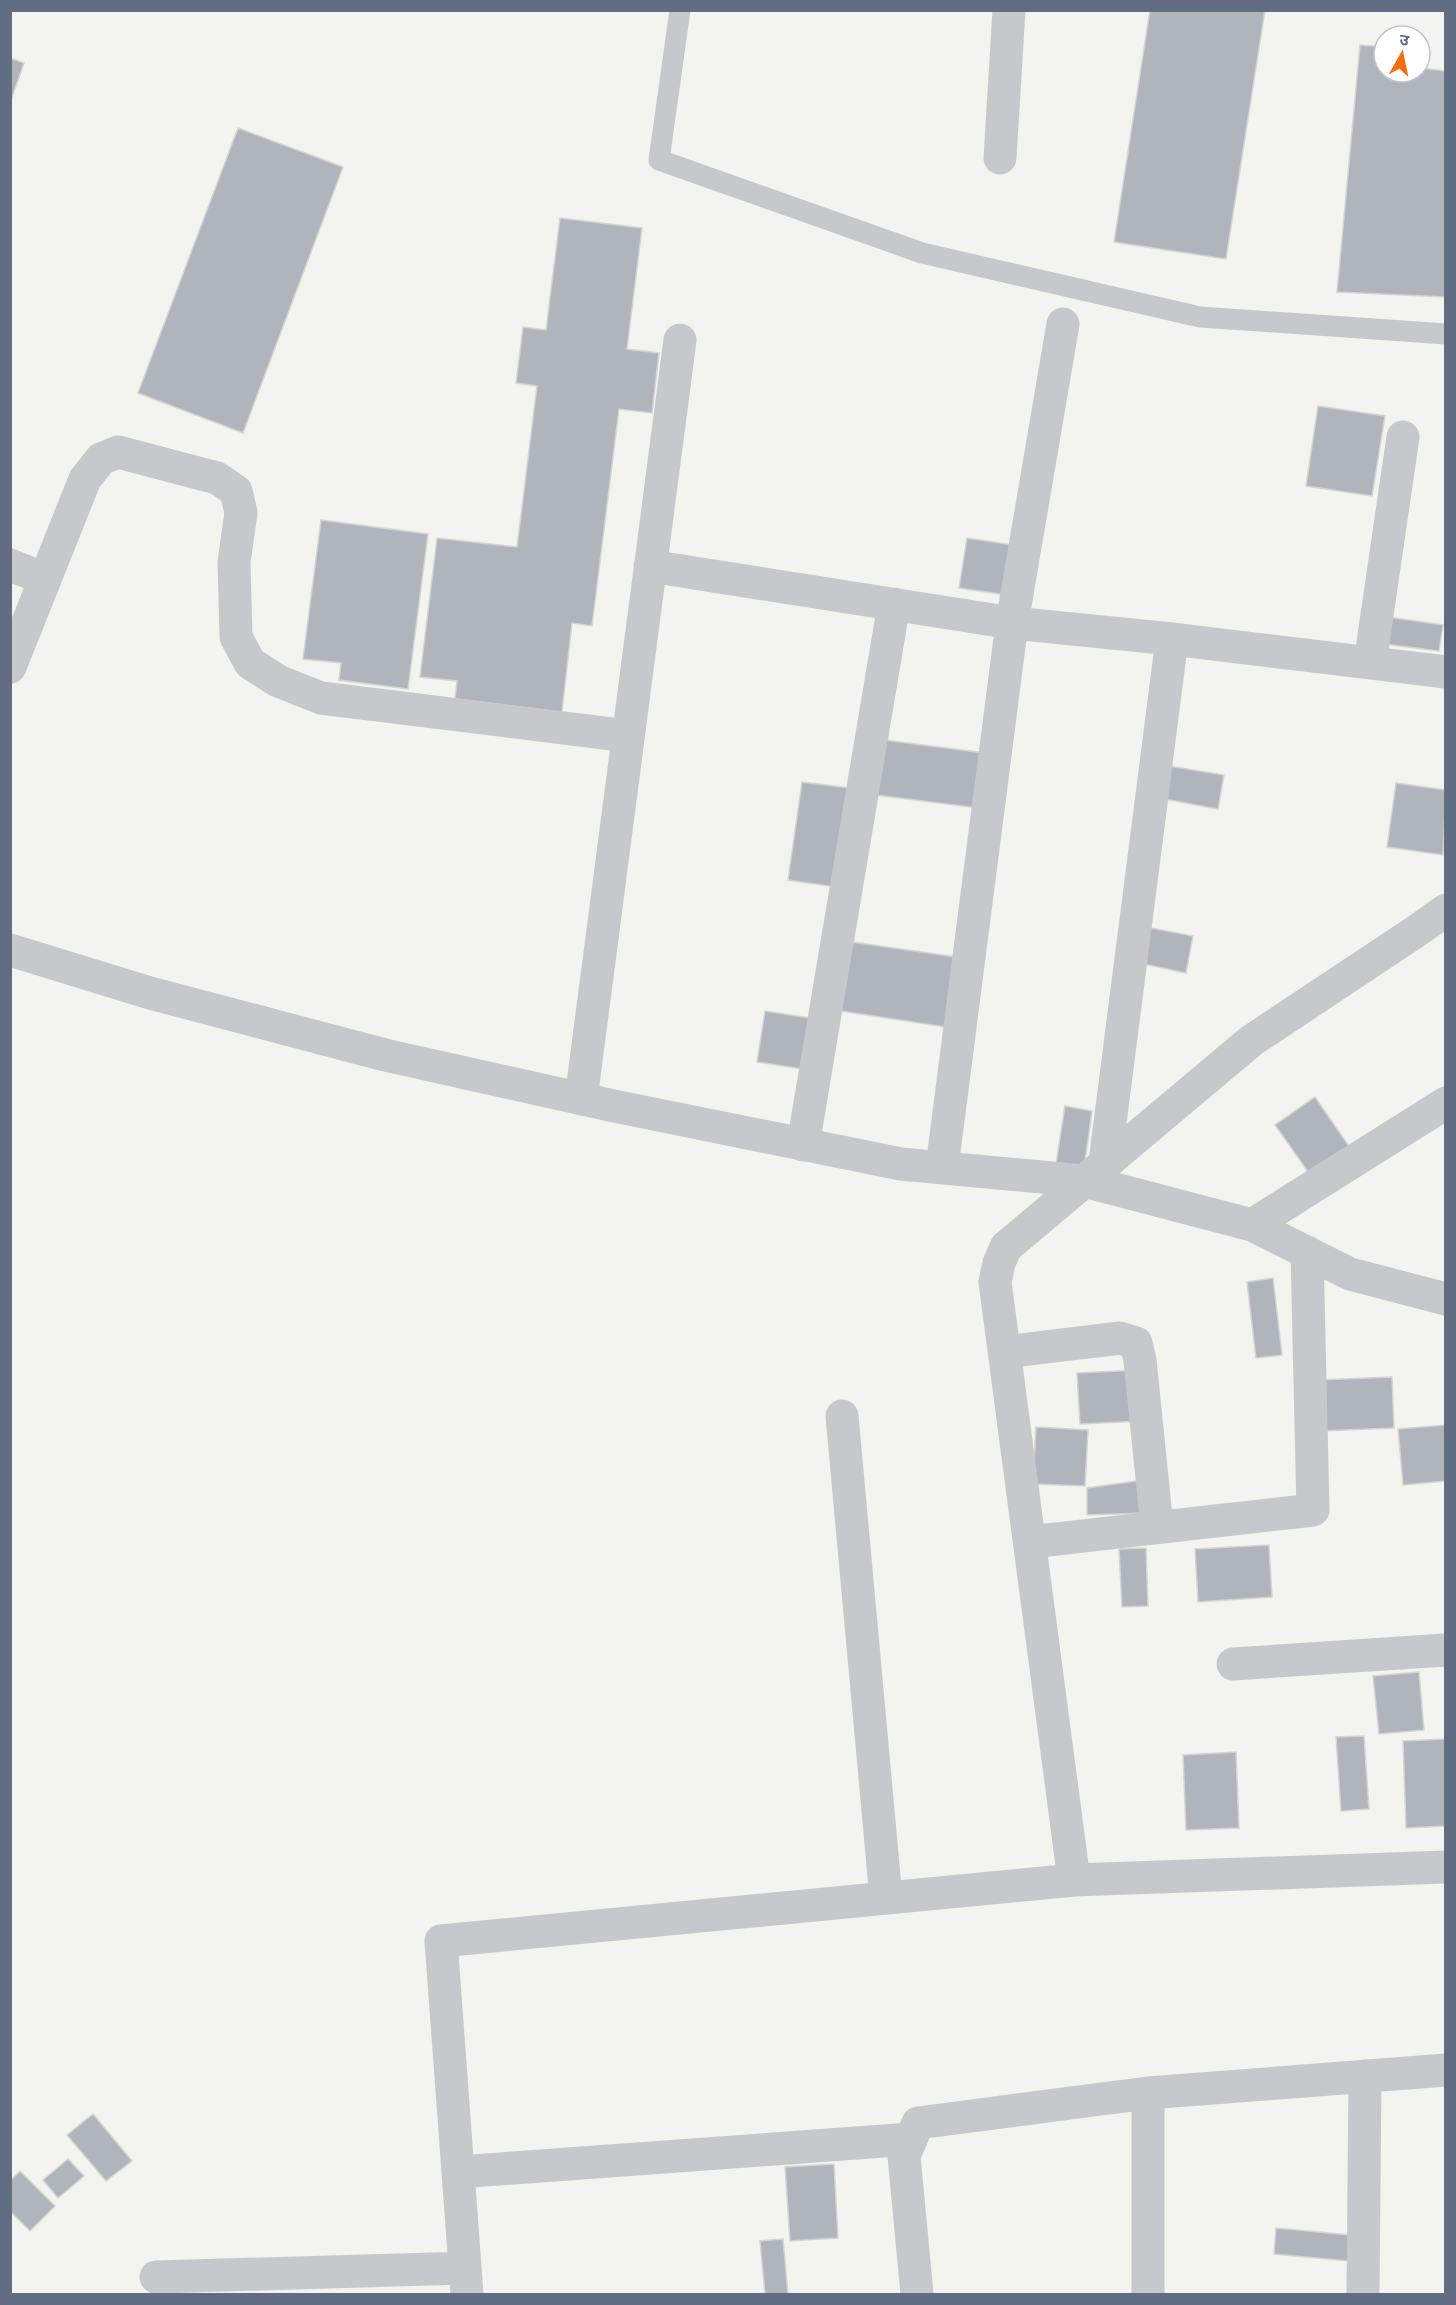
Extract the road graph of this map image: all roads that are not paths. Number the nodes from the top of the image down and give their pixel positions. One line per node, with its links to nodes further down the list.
1 (680, 10): 5 (lane)
2 (1009, 10): 3 (street)
3 (1000, 158)
4 (1063, 324): 12 (street)
5 (1446, 334)
6 (680, 340): 9 (street)
7 (1403, 437): 14 (street)
8 (10, 565): 10 (street)
9 (650, 566): 11 (street); 17 (street)
10 (45, 579): 15 (street); 17 (street)
11 (894, 604): 12 (street); 22 (street)
12 (1012, 623): 13 (street); 23 (street)
13 (1172, 639): 14 (street); 24 (street)
14 (1370, 663): 16 (street)
15 (10, 667)
16 (1446, 672)
17 (628, 736): 20 (street)
18 (1446, 910): 24 (street)
19 (10, 950): 20 (street)
20 (581, 1099): 22 (street)
21 (1446, 1103): 25 (street)
22 (803, 1144): 23 (street)
23 (942, 1167): 24 (street)
24 (1094, 1172): 25 (street); 28 (street)
25 (1252, 1225): 26 (street)
26 (1307, 1252): 27 (street); 30 (street)
27 (1446, 1299)
28 (1005, 1352): 30 (street); 31 (street)
29 (842, 1416): 36 (street)
30 (1157, 1527): 31 (street)
31 (1030, 1542): 35 (street)
32 (1446, 1650): 33 (street)
33 (1233, 1664)
34 (1446, 1867): 35 (street)
35 (1074, 1880): 36 (street)
36 (886, 1898): 41 (street)
37 (1446, 2070): 38 (street)
38 (1365, 2076): 39 (street); 46 (street)
39 (1148, 2093): 40 (street); 45 (street)
40 (911, 2139): 41 (street); 44 (street)
41 (458, 2172): 43 (street)
42 (156, 2277): 43 (street)
43 (466, 2281)
44 (918, 2295)
45 (1148, 2295)
46 (1363, 2295)

